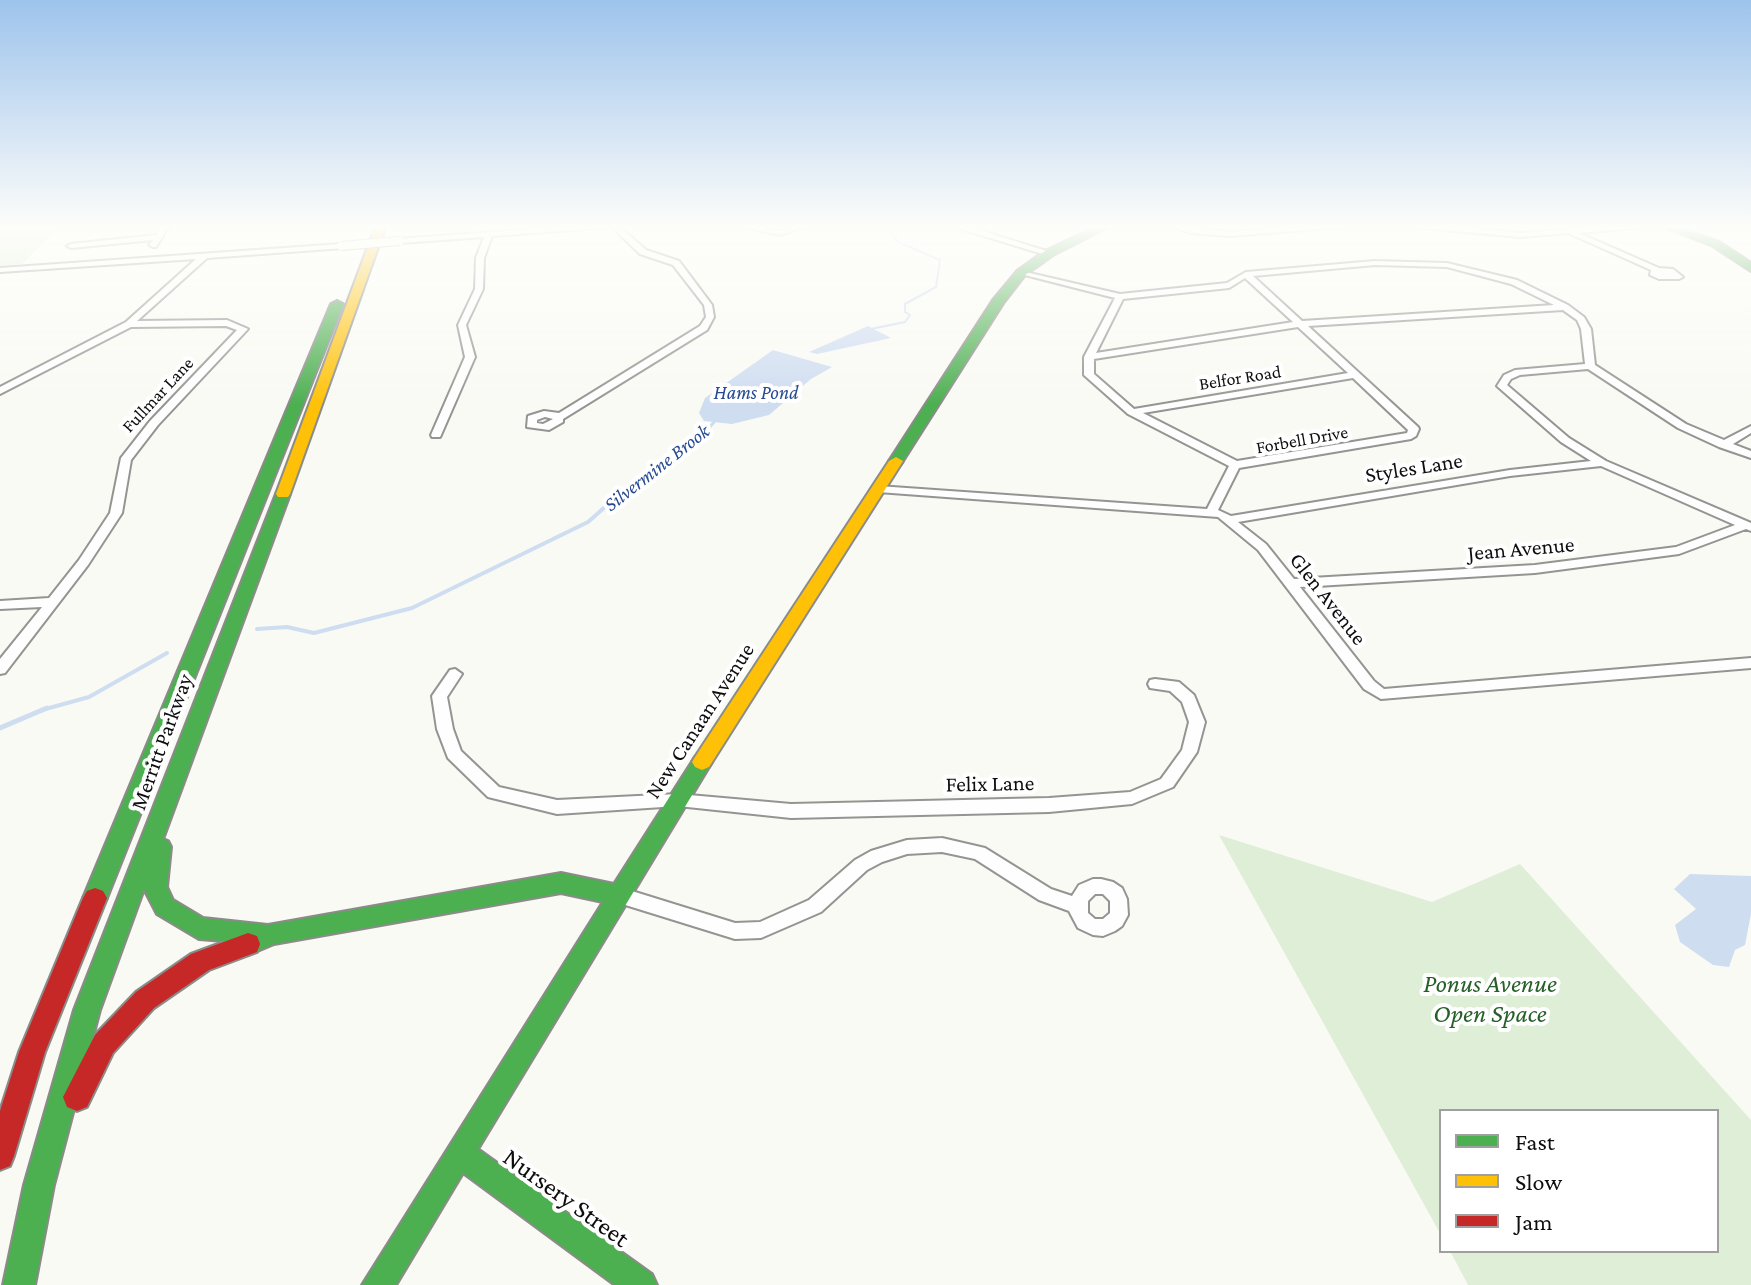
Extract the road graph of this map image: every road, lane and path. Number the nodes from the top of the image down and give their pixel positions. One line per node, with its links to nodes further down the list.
1 (172, 285): 13 (street)
2 (347, 285): 44 (main road, Merritt Parkway)
3 (360, 285): 38 (main road, Merritt Parkway)
4 (479, 285): 22 (street)
5 (693, 285): 20 (street)
6 (1011, 285): 27 (main road, New Canaan Avenue)
7 (1070, 285): 11 (street)
8 (1229, 285): 9 (street); 11 (street)
9 (1257, 285): 14 (street, Forbell Drive)
10 (1520, 285): 12 (street)
11 (1120, 297): 15 (street)
12 (1565, 307): 14 (street); 16 (street)
13 (129, 324): 18 (street); 32 (street, Fullmar Lane)
14 (1298, 324): 15 (street); 17 (street, Forbell Drive)
15 (1089, 357): 19 (street, Forbell Drive)
16 (1590, 366): 23 (street); 25 (street, Styles Lane)
17 (1354, 375): 19 (street, Belfor Road); 26 (street, Forbell Drive)
18 (0, 391)
19 (1132, 412): 26 (street, Forbell Drive)
20 (559, 417)
21 (1751, 429): 23 (street)
22 (436, 435)
23 (1723, 445): 24 (street)
24 (1751, 455)
25 (1602, 463): 29 (street, Styles Lane); 30 (street, Styles Lane)
26 (1235, 465): 28 (street)
27 (878, 489): 28 (street, Glen Avenue); 39 (main road, New Canaan Avenue)
28 (1212, 511): 29 (street, Glen Avenue)
29 (1232, 519): 31 (street, Glen Avenue)
30 (1749, 526): 31 (street, Jean Avenue)
31 (1293, 583): 34 (street, Glen Avenue)
32 (52, 602): 33 (street); 35 (street, Fullmar Lane)
33 (0, 605)
34 (1751, 663)
35 (0, 669)
36 (455, 674): 39 (street, Felix Lane)
37 (1155, 684): 39 (street, Felix Lane)
38 (169, 793): 42 (main road); 45 (main road, Merritt Parkway)
39 (678, 800): 40 (main road, New Canaan Avenue)
40 (619, 895): 41 (street); 42 (main road); 43 (main road, New Canaan Avenue)
41 (1076, 905)
42 (273, 934): 45 (main road)
43 (460, 1153): 47 (main road, New Canaan Avenue); 48 (main road, Nursery Street)
44 (0, 1156)
45 (39, 1185): 46 (main road, Merritt Parkway)
46 (19, 1285)
47 (378, 1285)
48 (641, 1285)

